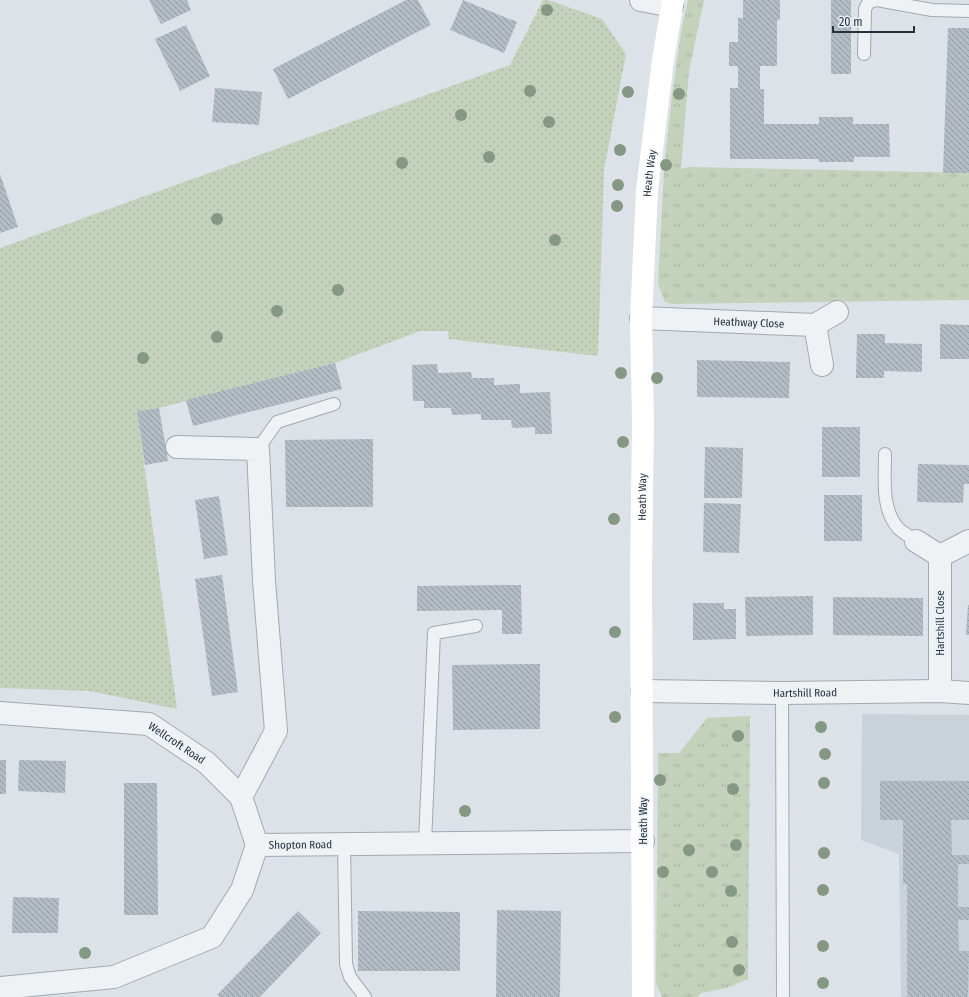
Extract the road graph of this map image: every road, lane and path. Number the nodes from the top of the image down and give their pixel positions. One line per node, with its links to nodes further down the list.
1 (641, 0): 3 (street)
2 (876, 0): 4 (lane); 5 (lane)
3 (673, 3): 7 (street, Heath Way)
4 (969, 11)
5 (864, 54)
6 (837, 312): 8 (street)
7 (641, 318): 8 (street, Heathway Close); 18 (street, Heath Way)
8 (816, 325): 9 (street)
9 (822, 365)
10 (334, 404): 12 (lane)
11 (177, 447): 12 (street)
12 (258, 449): 23 (street)
13 (885, 454): 14 (lane)
14 (916, 541): 16 (street)
15 (969, 541): 16 (street)
16 (940, 556): 19 (street, Hartshill Close)
17 (476, 626): 25 (lane)
18 (642, 691): 20 (street, Hartshill Road); 24 (street, Heath Way)
19 (940, 691): 20 (street, Hartshill Road); 21 (street, Hartshill Road)
20 (782, 693): 31 (lane)
21 (969, 693)
22 (0, 713): 23 (street, Wellcroft Road)
23 (240, 797): 27 (street, Wellcroft Road)
24 (643, 841): 25 (street, Shopton Road); 30 (street, Heath Way)
25 (425, 843): 26 (street, Shopton Road)
26 (344, 844): 27 (street, Shopton Road); 29 (lane)
27 (257, 845): 28 (street, Shopton Road)
28 (0, 988)
29 (365, 997)
30 (643, 997)
31 (783, 997)

